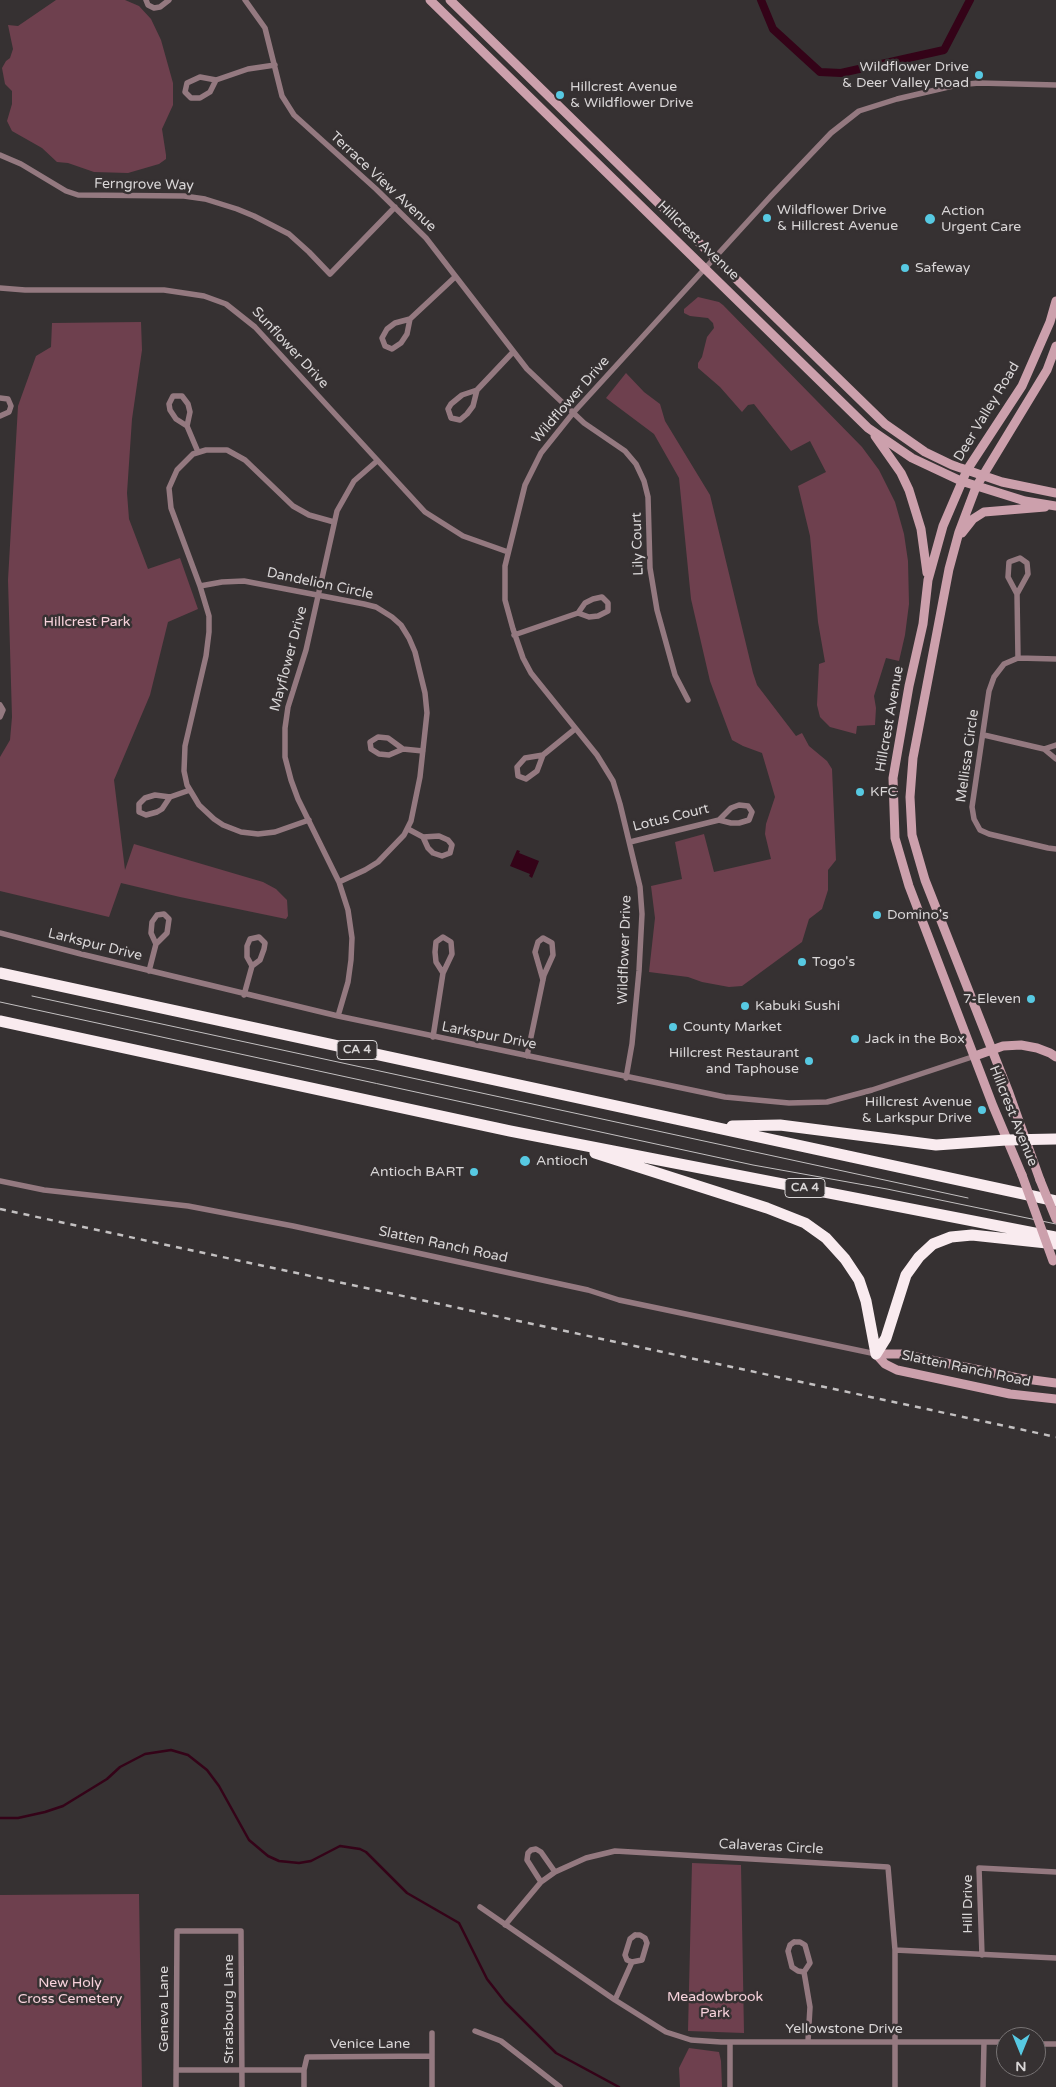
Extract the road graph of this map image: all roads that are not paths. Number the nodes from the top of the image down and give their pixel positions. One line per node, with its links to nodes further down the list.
1 (146, 0): 2 (street)
2 (169, 0)
3 (245, 0): 7 (street, Terrace View Avenue)
4 (430, 0): 6 (main road, Hillcrest Avenue)
5 (450, 0): 8 (main road, Hillcrest Avenue)
6 (486, 54): 8 (main road); 14 (main road, Hillcrest Avenue)
7 (275, 65): 9 (street); 12 (street, Terrace View Avenue)
8 (531, 79): 13 (main road, Hillcrest Avenue)
9 (216, 80): 9 (street)
10 (1056, 85): 13 (street, Wildflower Drive)
11 (0, 155): 12 (street, Ferngrove Way)
12 (395, 207): 15 (street, Terrace View Avenue)
13 (714, 258): 14 (street, Wildflower Drive); 29 (main road, Hillcrest Avenue)
14 (705, 268): 23 (street, Wildflower Drive); 26 (main road, Hillcrest Avenue)
15 (455, 277): 18 (street); 20 (street, Terrace View Avenue)
16 (0, 288): 28 (street, Sunflower Drive)
17 (1056, 301): 29 (main road, Deer Valley Road)
18 (410, 319): 18 (street)
19 (1056, 346): 30 (main road, Deer Valley Road)
20 (513, 352): 21 (street); 23 (street, Terrace View Avenue)
21 (477, 390): 21 (street)
22 (0, 398): 24 (street)
23 (573, 413): 37 (street, Wildflower Drive); 46 (street, Lily Court)
24 (0, 416)
25 (187, 426): 25 (street); 27 (street)
26 (868, 428): 31 (main road, Hillcrest Avenue); 38 (main road)
27 (198, 452): 35 (street); 39 (street)
28 (377, 461): 35 (street, Mayflower Drive); 37 (street, Sunflower Drive)
29 (967, 470): 30 (main road, Hillcrest Avenue); 31 (main road, Deer Valley Road)
30 (982, 476): 32 (main road, Deer Valley Road); 33 (main road, Hillcrest Avenue)
31 (961, 482): 32 (main road, Hillcrest Avenue); 38 (main road, Hillcrest Avenue)
32 (976, 487): 34 (main road); 36 (main road, Hillcrest Avenue)
33 (1056, 493)
34 (1056, 506): 36 (main road)
35 (334, 522): 41 (street, Mayflower Drive)
36 (955, 544): 77 (main road, Hillcrest Avenue)
37 (508, 552): 43 (street, Wildflower Drive)
38 (928, 580): 79 (main road, Hillcrest Avenue)
39 (200, 586): 41 (street, Dandelion Circle); 57 (street)
40 (1017, 594): 40 (street); 44 (street)
41 (319, 596): 54 (street, Dandelion Circle); 59 (street, Mayflower Drive)
42 (578, 613): 42 (street); 43 (street)
43 (514, 635): 49 (street, Wildflower Drive)
44 (1018, 658): 45 (street); 50 (street, Mellissa Circle)
45 (1056, 659)
46 (688, 700)
47 (0, 705): 48 (street)
48 (0, 717)
49 (575, 729): 55 (street); 63 (street, Wildflower Drive)
50 (984, 734): 53 (street); 64 (street, Mellissa Circle)
51 (1056, 745): 53 (street)
52 (402, 749): 52 (street); 54 (street)
53 (1044, 749): 56 (street)
54 (423, 751): 61 (street, Dandelion Circle)
55 (543, 755): 55 (street)
56 (1056, 759)
57 (190, 790): 58 (street); 59 (street)
58 (170, 797): 58 (street)
59 (309, 820): 65 (street, Mayflower Drive)
60 (719, 820): 60 (street, Lotus Court); 63 (street, Lotus Court)
61 (408, 829): 62 (street); 65 (street, Dandelion Circle)
62 (423, 837): 62 (street)
63 (630, 842): 81 (street, Wildflower Drive)
64 (1056, 849)
65 (339, 882): 74 (street, Mayflower Drive)
66 (0, 933): 69 (street, Larkspur Drive)
67 (156, 944): 67 (street); 69 (street)
68 (252, 966): 68 (street); 73 (street)
69 (149, 971): 73 (street, Larkspur Drive)
70 (0, 973): 82 (highway, CA 4)
71 (442, 973): 71 (street); 76 (street)
72 (543, 980): 72 (street); 78 (street)
73 (244, 994): 74 (street, Larkspur Drive)
74 (338, 1016): 76 (street, Larkspur Drive)
75 (0, 1021): 83 (highway, CA 4)
76 (433, 1037): 78 (street, Larkspur Drive)
77 (992, 1051): 79 (main road); 80 (main road); 86 (main road, Hillcrest Avenue)
78 (527, 1056): 81 (street, Larkspur Drive)
79 (975, 1056): 81 (street, Larkspur Drive); 85 (main road, Hillcrest Avenue)
80 (1056, 1057)
81 (626, 1078)
82 (713, 1127): 85 (highway); 88 (highway, CA 4)
83 (553, 1139): 90 (highway, CA 4); 93 (highway)
84 (1056, 1139): 86 (highway)
85 (1006, 1140): 86 (highway); 92 (main road, Hillcrest Avenue, bridge)
86 (1027, 1140): 89 (main road, Hillcrest Avenue, bridge)
87 (0, 1181): 93 (street, Slatten Ranch Road)
88 (1056, 1201)
89 (1056, 1219)
90 (1056, 1237)
91 (1056, 1244): 93 (highway)
92 (1055, 1264)
93 (876, 1354): 94 (main road, Slatten Ranch Road); 95 (main road, Slatten Ranch Road)
94 (1054, 1382)
95 (1056, 1399)
96 (555, 1872): 98 (street, Calaveras Circle); 98 (street); 102 (street, Calaveras Circle)
97 (1056, 1872): 103 (street, Hill Drive)
98 (541, 1882): 100 (street, Calaveras Circle)
99 (480, 1908): 100 (street, Yellowstone Drive)
100 (505, 1925): 107 (street, Yellowstone Drive)
101 (177, 1931): 116 (street, Geneva Lane); 117 (street, Strasbourg Lane)
102 (895, 1950): 103 (street); 112 (street, Calaveras Circle)
103 (982, 1955): 104 (street)
104 (1056, 1958)
105 (632, 1962): 105 (street); 107 (street)
106 (804, 1972): 106 (street); 110 (street)
107 (615, 2000): 111 (street, Yellowstone Drive)
108 (476, 2031): 119 (street)
109 (432, 2034): 115 (street)
110 (808, 2041): 111 (street, Yellowstone Drive); 112 (street, Yellowstone Drive)
111 (730, 2042): 124 (street)
112 (894, 2042): 113 (street, Yellowstone Drive); 125 (street, Calaveras Circle)
113 (984, 2042): 114 (street, Yellowstone Drive); 126 (street)
114 (996, 2042)
115 (432, 2056): 118 (street, Venice Lane); 123 (street)
116 (176, 2070): 117 (street); 120 (street, Geneva Lane)
117 (242, 2070): 118 (street); 121 (street, Strasbourg Lane)
118 (304, 2070): 122 (street)
119 (557, 2086)
120 (176, 2087)
121 (242, 2087)
122 (304, 2087)
123 (432, 2087)
124 (730, 2087)
125 (895, 2087)
126 (983, 2087)

